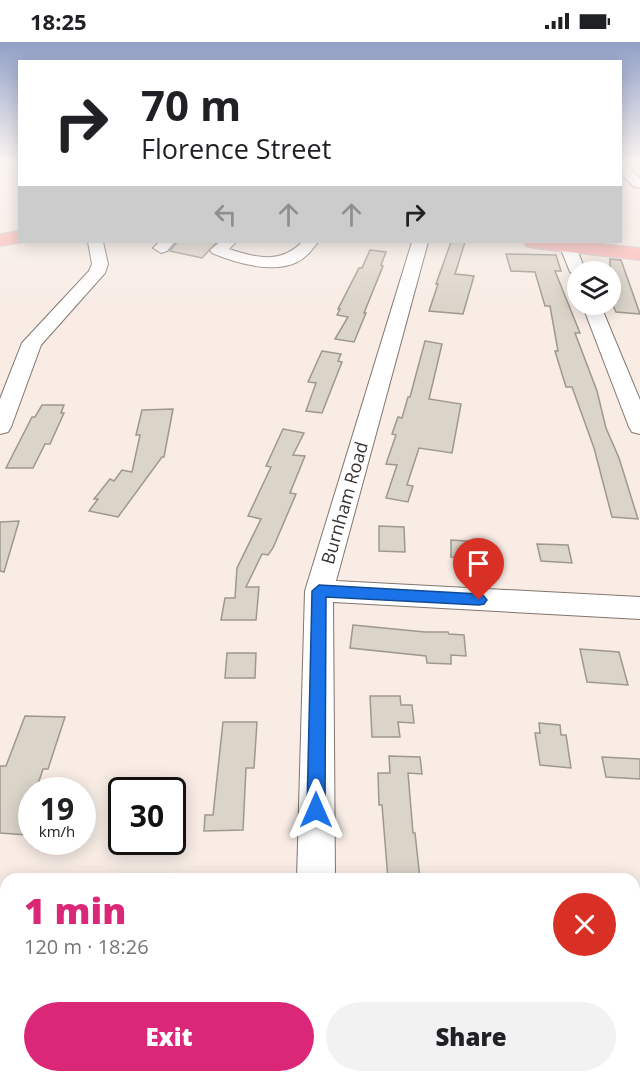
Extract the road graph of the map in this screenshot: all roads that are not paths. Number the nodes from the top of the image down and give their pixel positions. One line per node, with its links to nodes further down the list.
1 (18, 237): 2 (main road)
2 (0, 240)
3 (95, 243): 12 (street)
4 (228, 243): 5 (street)
5 (309, 243)
6 (420, 243): 14 (street, Burnham Road)
7 (545, 243): 8 (main road)
8 (581, 246): 9 (main road); 10 (street)
9 (640, 254)
10 (579, 261)
11 (595, 315): 13 (street)
12 (0, 427)
13 (640, 427)
14 (319, 591): 15 (street); 16 (street, Burnham Road)
15 (640, 609)
16 (316, 873)

